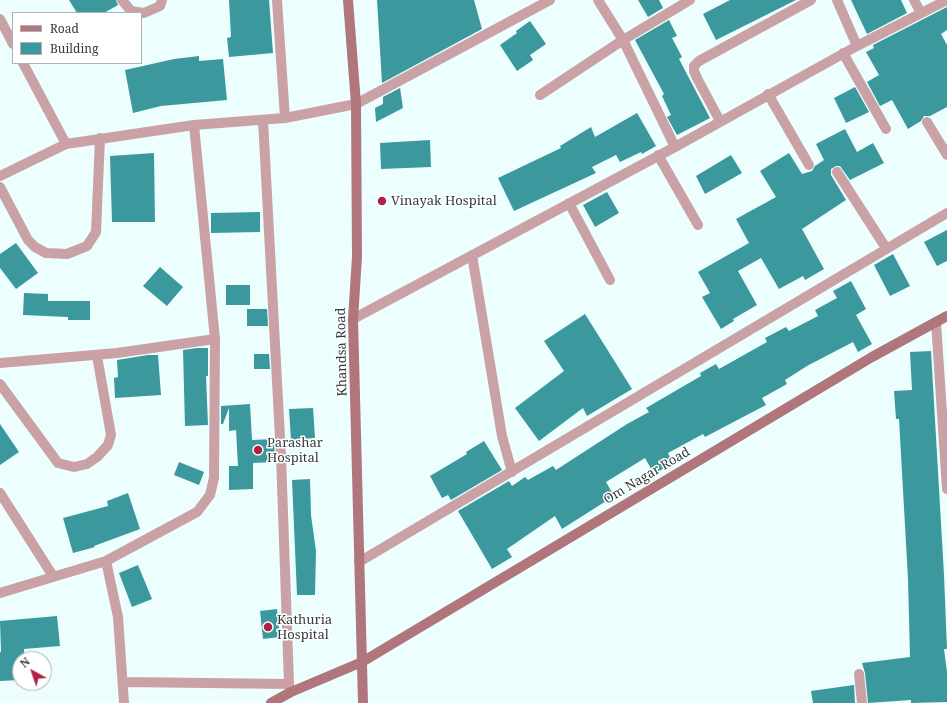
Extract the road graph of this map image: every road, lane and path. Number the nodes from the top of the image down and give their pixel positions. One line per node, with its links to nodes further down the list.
1 (122, 0): 12 (street)
2 (162, 0): 13 (street)
3 (278, 0): 25 (street)
4 (348, 0): 24 (street, Khandsa Road)
5 (550, 0): 24 (street)
6 (598, 0): 17 (street)
7 (690, 0): 17 (street)
8 (811, 0): 27 (street)
9 (836, 0): 19 (street)
10 (914, 0): 14 (street)
11 (947, 0): 14 (street)
12 (138, 12)
13 (142, 13)
14 (921, 13): 19 (street)
15 (0, 20): 16 (street)
16 (4, 36): 18 (street)
17 (623, 40): 23 (street); 33 (street)
18 (12, 43)
19 (856, 46): 20 (street)
20 (843, 53): 22 (street); 30 (street)
21 (24, 64): 32 (street)
22 (768, 94): 27 (street); 36 (street)
23 (540, 95)
24 (356, 104): 25 (street); 47 (street, Khandsa Road)
25 (286, 118): 26 (street)
26 (263, 120): 29 (street); 63 (street)
27 (720, 121): 33 (street)
28 (927, 122): 35 (street)
29 (194, 125): 31 (street); 49 (street)
30 (886, 129)
31 (100, 138): 32 (street); 39 (street)
32 (66, 144): 38 (street)
33 (675, 147): 34 (street)
34 (658, 155): 40 (street); 42 (street)
35 (947, 155)
36 (809, 165)
37 (837, 172): 43 (street)
38 (0, 176)
39 (0, 187)
40 (569, 203): 44 (street); 45 (street)
41 (947, 213): 43 (street)
42 (698, 225)
43 (886, 248): 53 (street)
44 (472, 255): 47 (street); 53 (street)
45 (610, 280)
46 (947, 316): 48 (street, Om Nagar Road)
47 (353, 319): 57 (street, Khandsa Road)
48 (936, 322): 54 (street); 60 (street, Om Nagar Road)
49 (215, 339): 50 (street); 56 (street)
50 (96, 356): 51 (street); 52 (street)
51 (0, 364)
52 (0, 384)
53 (512, 472): 57 (street)
54 (947, 489)
55 (0, 493): 58 (street)
56 (106, 561): 58 (street); 62 (street)
57 (359, 562): 60 (street, Khandsa Road)
58 (53, 576): 59 (street)
59 (0, 594)
60 (362, 662): 63 (street, Om Nagar Road); 66 (street, Khandsa Road)
61 (859, 674): 67 (street)
62 (123, 682): 63 (street); 65 (street)
63 (290, 688): 64 (street, Om Nagar Road)
64 (275, 702)
65 (124, 703)
66 (363, 703)
67 (862, 703)

